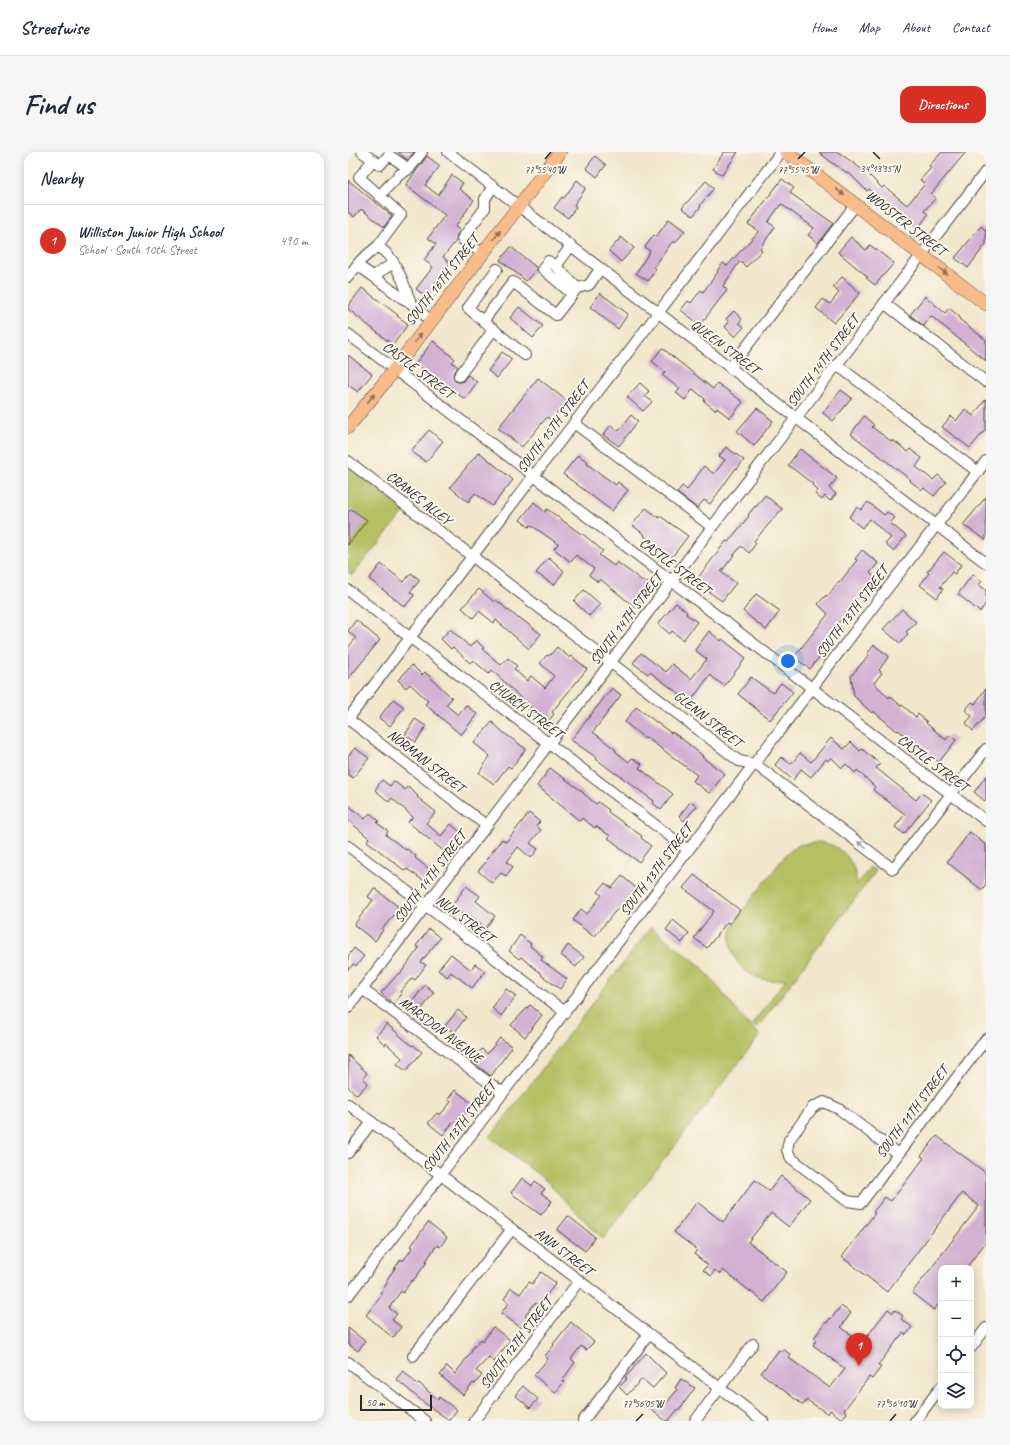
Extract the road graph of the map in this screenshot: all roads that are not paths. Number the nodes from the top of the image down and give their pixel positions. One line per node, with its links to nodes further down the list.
1 (362, 152): 7 (street)
2 (422, 152): 8 (street)
3 (448, 152): 10 (street, QUEEN STREET)
4 (560, 152): 13 (main road, SOUTH 16TH STREET)
5 (781, 152): 28 (street, SOUTH 15TH STREET)
6 (786, 152): 12 (main road, WOOSTER STREET, one-way to 12)
7 (373, 160): 8 (street); 11 (street)
8 (409, 169): 11 (street)
9 (986, 171): 17 (street, SOUTH 14TH STREET)
10 (493, 186): 13 (street, QUEEN STREET); 16 (street)
11 (379, 196): 14 (street)
12 (856, 204): 17 (main road, WOOSTER STREET); 35 (street)
13 (519, 206): 15 (street, QUEEN STREET); 16 (main road, SOUTH 16TH STREET, one-way to 13)
14 (378, 246): 18 (street); 19 (street)
15 (571, 246): 21 (street, QUEEN STREET); 24 (street)
16 (482, 254): 30 (main road, SOUTH 16TH STREET)
17 (922, 255): 26 (street, SOUTH 14TH STREET); 27 (main road, WOOSTER STREET, one-way to 27)
18 (394, 263): 22 (street); 25 (street)
19 (357, 265): 22 (street); 23 (street)
20 (497, 269): 29 (street)
21 (600, 269): 24 (street); 28 (street, QUEEN STREET)
22 (373, 276): 25 (street)
23 (348, 277)
24 (575, 291): 29 (street)
25 (411, 303): 30 (street)
26 (884, 303): 34 (street, SOUTH 14TH STREET); 38 (street)
27 (986, 304)
28 (658, 313): 35 (street, QUEEN STREET); 40 (street, SOUTH 15TH STREET)
29 (484, 320): 31 (street)
30 (431, 321): 36 (main road, SOUTH 16TH STREET, one-way to 30)
31 (494, 329): 33 (street); 37 (street)
32 (348, 334): 36 (street, CASTLE STREET)
33 (525, 354)
34 (837, 365): 39 (street, SOUTH 14TH STREET); 44 (street)
35 (730, 368): 39 (street, QUEEN STREET)
36 (394, 369): 41 (main road, SOUTH 16TH STREET, one-way to 36); 45 (street, CASTLE STREET)
37 (459, 376)
38 (986, 382)
39 (796, 418): 46 (street, QUEEN STREET); 47 (street, SOUTH 14TH STREET)
40 (574, 423): 45 (street, SOUTH 15TH STREET); 47 (street)
41 (348, 427)
42 (348, 461): 48 (street, CRANES ALLEY)
43 (986, 461): 44 (street, SOUTH 13TH STREET)
44 (978, 472): 46 (street, SOUTH 13TH STREET)
45 (534, 476): 48 (street, SOUTH 15TH STREET); 50 (street, CASTLE STREET)
46 (937, 525): 49 (street, QUEEN STREET); 54 (street, SOUTH 13TH STREET)
47 (712, 527): 50 (street, SOUTH 14TH STREET)
48 (472, 557): 52 (street, SOUTH 15TH STREET); 53 (street, GLENN STREET)
49 (986, 563)
50 (671, 581): 53 (street, SOUTH 14TH STREET); 54 (street, CASTLE STREET)
51 (348, 590): 52 (street, CHURCH STREET)
52 (410, 637): 55 (street, SOUTH 15TH STREET); 56 (street, CHURCH STREET)
53 (611, 662): 56 (street, SOUTH 14TH STREET); 58 (street, GLENN STREET)
54 (812, 688): 58 (street, SOUTH 13TH STREET); 59 (street, CASTLE STREET)
55 (348, 719): 61 (street, NORMAN STREET)
56 (549, 744): 61 (street, SOUTH 14TH STREET); 63 (street, CHURCH STREET)
57 (986, 749): 59 (street)
58 (755, 764): 59 (street, GLENN STREET, one-way to 58); 63 (street, SOUTH 13TH STREET)
59 (951, 794): 60 (street, CASTLE STREET)
60 (986, 821)
61 (487, 826): 64 (street, SOUTH 14TH STREET)
62 (348, 846): 64 (street, NUN STREET)
63 (688, 850): 67 (street, SOUTH 13TH STREET)
64 (425, 906): 65 (street, SOUTH 14TH STREET); 67 (street, NUN STREET)
65 (362, 989): 66 (street, SOUTH 14TH STREET); 69 (street, MARSDON AVENUE)
66 (348, 1008)
67 (565, 1012): 69 (street, SOUTH 13TH STREET)
68 (986, 1038): 73 (street, SOUTH 11TH STREET)
69 (503, 1093): 74 (street, SOUTH 13TH STREET)
70 (348, 1104): 71 (street, ANN STREET)
71 (372, 1122): 72 (street); 74 (street, ANN STREET)
72 (348, 1153)
73 (898, 1154): 73 (street, SOUTH 11TH STREET)
74 (440, 1174): 75 (street, ANN STREET); 77 (street, SOUTH 13TH STREET)
75 (512, 1229): 76 (street, ANN STREET); 82 (street)
76 (580, 1281): 79 (street, ANN STREET); 87 (street, SOUTH 12TH STREET)
77 (348, 1296)
78 (986, 1328): 81 (street)
79 (649, 1334): 84 (street, ANN STREET); 88 (street)
80 (753, 1344): 84 (street)
81 (974, 1344)
82 (413, 1356)
83 (348, 1362): 86 (street)
84 (720, 1388): 89 (street); 90 (street, ANN STREET)
85 (938, 1391): 91 (street)
86 (425, 1421)
87 (474, 1421)
88 (583, 1421)
89 (695, 1421)
90 (763, 1421)
91 (915, 1421)

